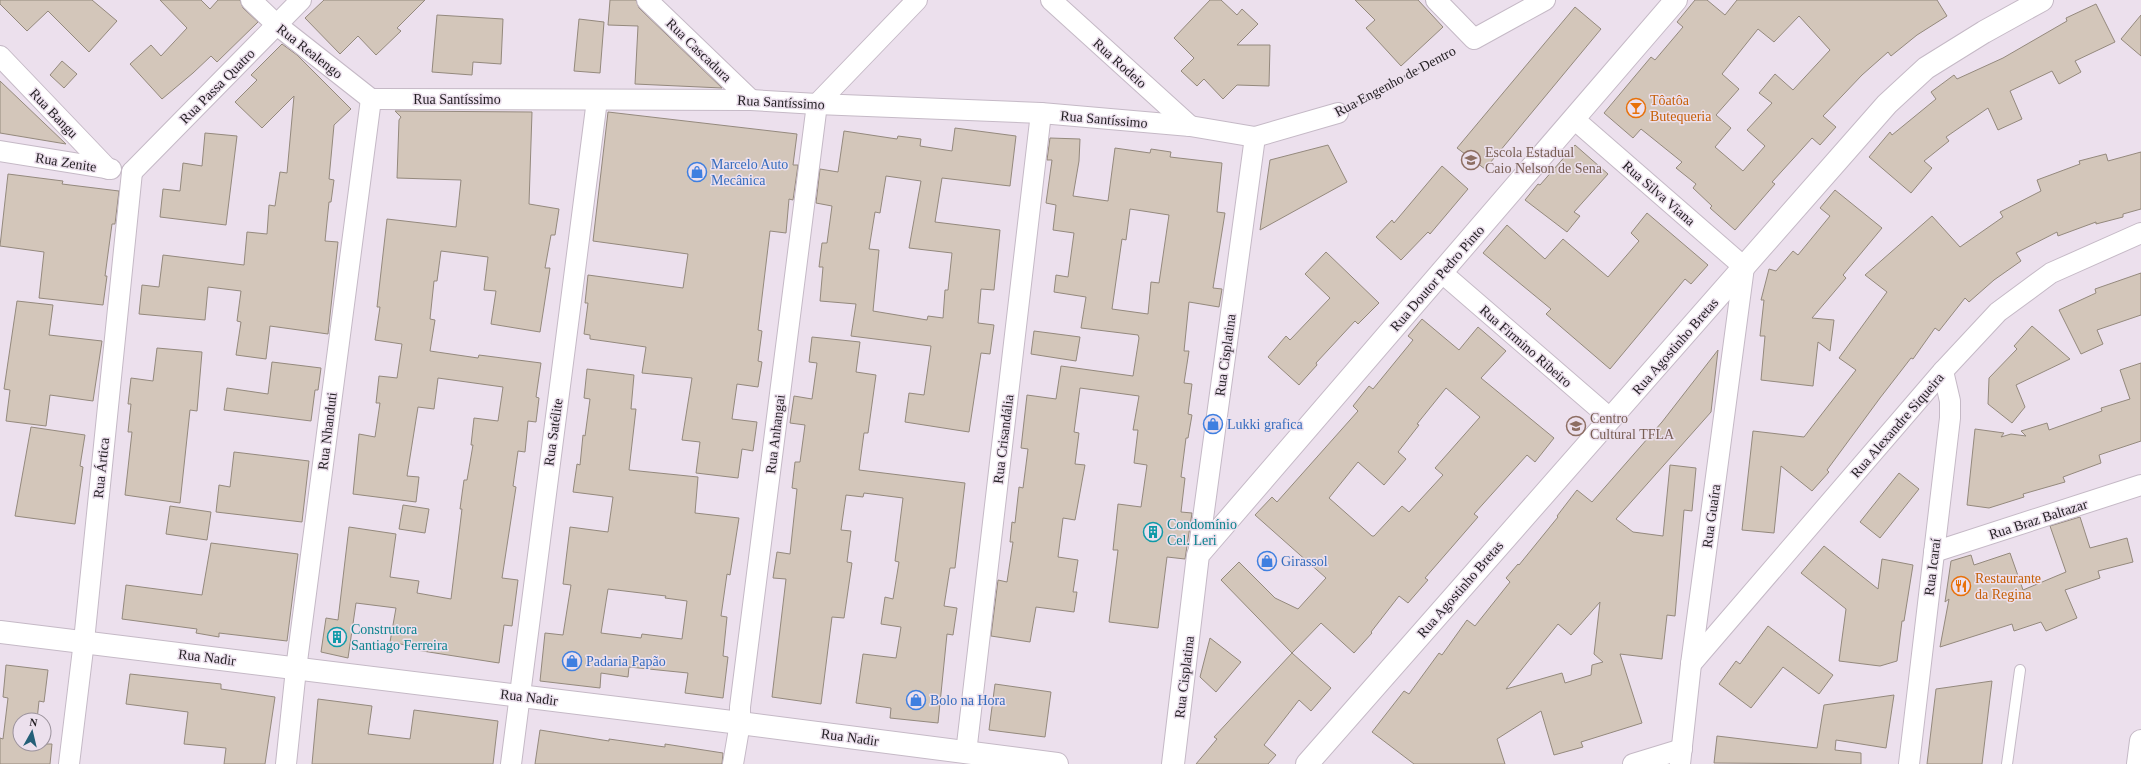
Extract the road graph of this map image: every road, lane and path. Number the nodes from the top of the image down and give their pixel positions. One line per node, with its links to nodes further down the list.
1 (251, 0): 10 (street, Rua Realengo)
2 (302, 0): 10 (street, Rua Passa Quatro)
3 (647, 0): 15 (street, Rua Cascadura)
4 (917, 0): 16 (street)
5 (1051, 0): 20 (street, Rua Rodeio)
6 (1436, 0): 11 (street)
7 (1545, 0): 11 (street)
8 (1676, 0): 19 (street, Rua Doutor Pedro Pinto)
9 (2042, 0): 26 (street, Rua Agostinho Bretas)
10 (277, 26): 13 (street, Rua Realengo); 24 (street, Rua Passa Quatro)
11 (1474, 39): 17 (path, Rua Engenho de Dentro)
12 (0, 56): 23 (street, Rua Bangu)
13 (371, 99): 14 (street, Rua Santíssimo); 36 (street, Rua Nhanduti)
14 (597, 100): 15 (street, Rua Santíssimo); 38 (street, Rua Satélite)
15 (751, 100): 16 (street, Rua Santíssimo)
16 (817, 104): 18 (street, Rua Santíssimo); 39 (street, Rua Anhangai)
17 (1338, 113): 21 (street, Rua Engenho de Dentro)
18 (1041, 114): 20 (street, Rua Santíssimo); 42 (street, Rua Crisandália)
19 (1574, 119): 26 (street, Rua Silva Viana); 27 (street, Rua Doutor Pedro Pinto)
20 (1190, 126): 21 (street, Rua Engenho de Dentro)
21 (1255, 137): 32 (street, Rua Cisplatina)
22 (0, 151): 23 (street, Rua Zenite)
23 (108, 168): 24 (street, Rua Zenite)
24 (132, 172): 34 (street, Rua Ártica)
25 (2141, 233): 28 (street, Rua Alexandre Siqueira)
26 (1744, 268): 29 (street, Rua Agostinho Bretas); 35 (street, Rua Guaíra)
27 (1441, 272): 29 (street, Rua Firmino Ribeiro); 32 (street, Rua Doutor Pedro Pinto)
28 (1943, 371): 31 (street, Rua Icaraí); 35 (street, Rua Alexandre Siqueira)
29 (1611, 420): 49 (street, Rua Agostinho Bretas)
30 (2141, 485): 31 (street, Rua Braz Baltazar)
31 (1934, 552): 51 (street, Rua Icaraí)
32 (1198, 555): 48 (street, Rua Cisplatina)
33 (0, 632): 34 (street, Rua Nadir)
34 (84, 641): 36 (street, Rua Nadir); 43 (street, Rua Ártica)
35 (1691, 664): 41 (street, Rua Guaíra)
36 (296, 669): 38 (street, Rua Nadir); 44 (street, Rua Nhanduti)
37 (2020, 670): 52 (lane)
38 (518, 696): 39 (street, Rua Nadir); 45 (street, Rua Satélite)
39 (740, 722): 42 (street, Rua Nadir); 46 (street, Rua Anhangai)
40 (2141, 741): 53 (street)
41 (1681, 756): 50 (street)
42 (965, 758): 47 (street, Rua Nadir)
43 (69, 764)
44 (286, 764)
45 (511, 764)
46 (733, 764)
47 (1057, 764)
48 (1174, 764)
49 (1306, 764)
50 (1633, 764)
51 (1909, 764)
52 (2007, 764)
53 (2138, 764)

